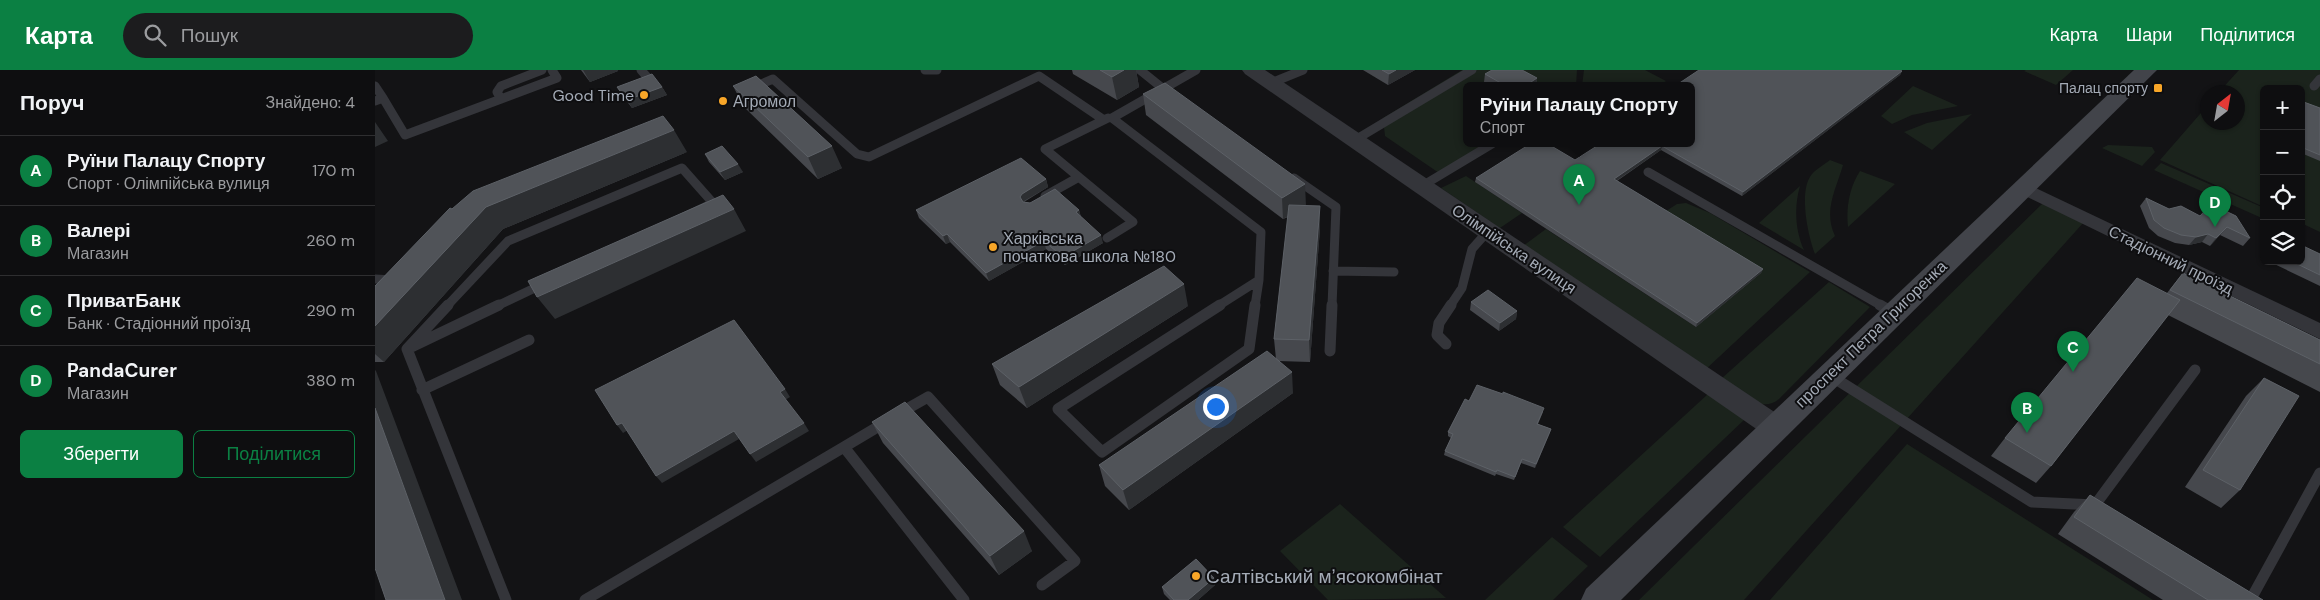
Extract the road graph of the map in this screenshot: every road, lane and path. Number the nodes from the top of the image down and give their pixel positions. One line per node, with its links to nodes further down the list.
1 (543, 70): 20 (lane)
2 (552, 70): 20 (lane)
3 (641, 70): 12 (lane)
4 (925, 70): 5 (lane)
5 (937, 70)
6 (1140, 70): 17 (lane)
7 (1196, 70): 17 (lane)
8 (1252, 70): 14 (street, Олімпійська вулиця)
9 (1303, 70): 14 (lane)
10 (1472, 70): 23 (lane)
11 (2146, 70): 29 (main road, проспект Петра Григоренка)
12 (648, 78)
13 (2320, 79): 16 (lane)
14 (1271, 83): 23 (street, Олімпійська вулиця)
15 (375, 86): 21 (lane)
16 (2314, 86)
17 (1163, 88): 19 (lane); 22 (lane)
18 (740, 93): 22 (lane)
19 (1177, 98)
20 (501, 99): 21 (lane)
21 (379, 100)
22 (1108, 119): 27 (lane); 36 (lane)
23 (1355, 140): 28 (street, Олімпійська вулиця)
24 (1486, 147): 28 (lane)
25 (1648, 172): 38 (lane)
26 (1288, 174): 33 (lane)
27 (1079, 177): 30 (lane); 32 (lane)
28 (1422, 186): 31 (street, Олімпійська вулиця)
29 (2023, 188): 38 (main road, проспект Петра Григоренка); 39 (street, Стадіонний проїзд)
30 (1037, 201)
31 (1488, 231): 41 (lane); 47 (street, Олімпійська вулиця)
32 (1107, 238)
33 (1333, 272): 34 (lane); 43 (lane)
34 (1394, 272)
35 (375, 279): 37 (lane)
36 (1259, 280): 36 (lane)
37 (398, 287)
38 (1894, 313): 45 (main road, проспект Петра Григоренка)
39 (2320, 332)
40 (529, 340): 46 (lane)
41 (1446, 344)
42 (407, 349): 42 (lane); 46 (lane)
43 (1330, 351)
44 (2195, 370): 45 (lane)
45 (1830, 375): 47 (main road, проспект Петра Григоренка)
46 (422, 390): 52 (lane)
47 (1775, 427): 55 (main road, проспект Петра Григоренка)
48 (844, 446): 50 (lane); 53 (lane); 54 (lane)
49 (2320, 473): 51 (lane)
50 (1043, 585)
51 (2248, 598)
52 (506, 600)
53 (585, 600)
54 (964, 600)
55 (1598, 600)

